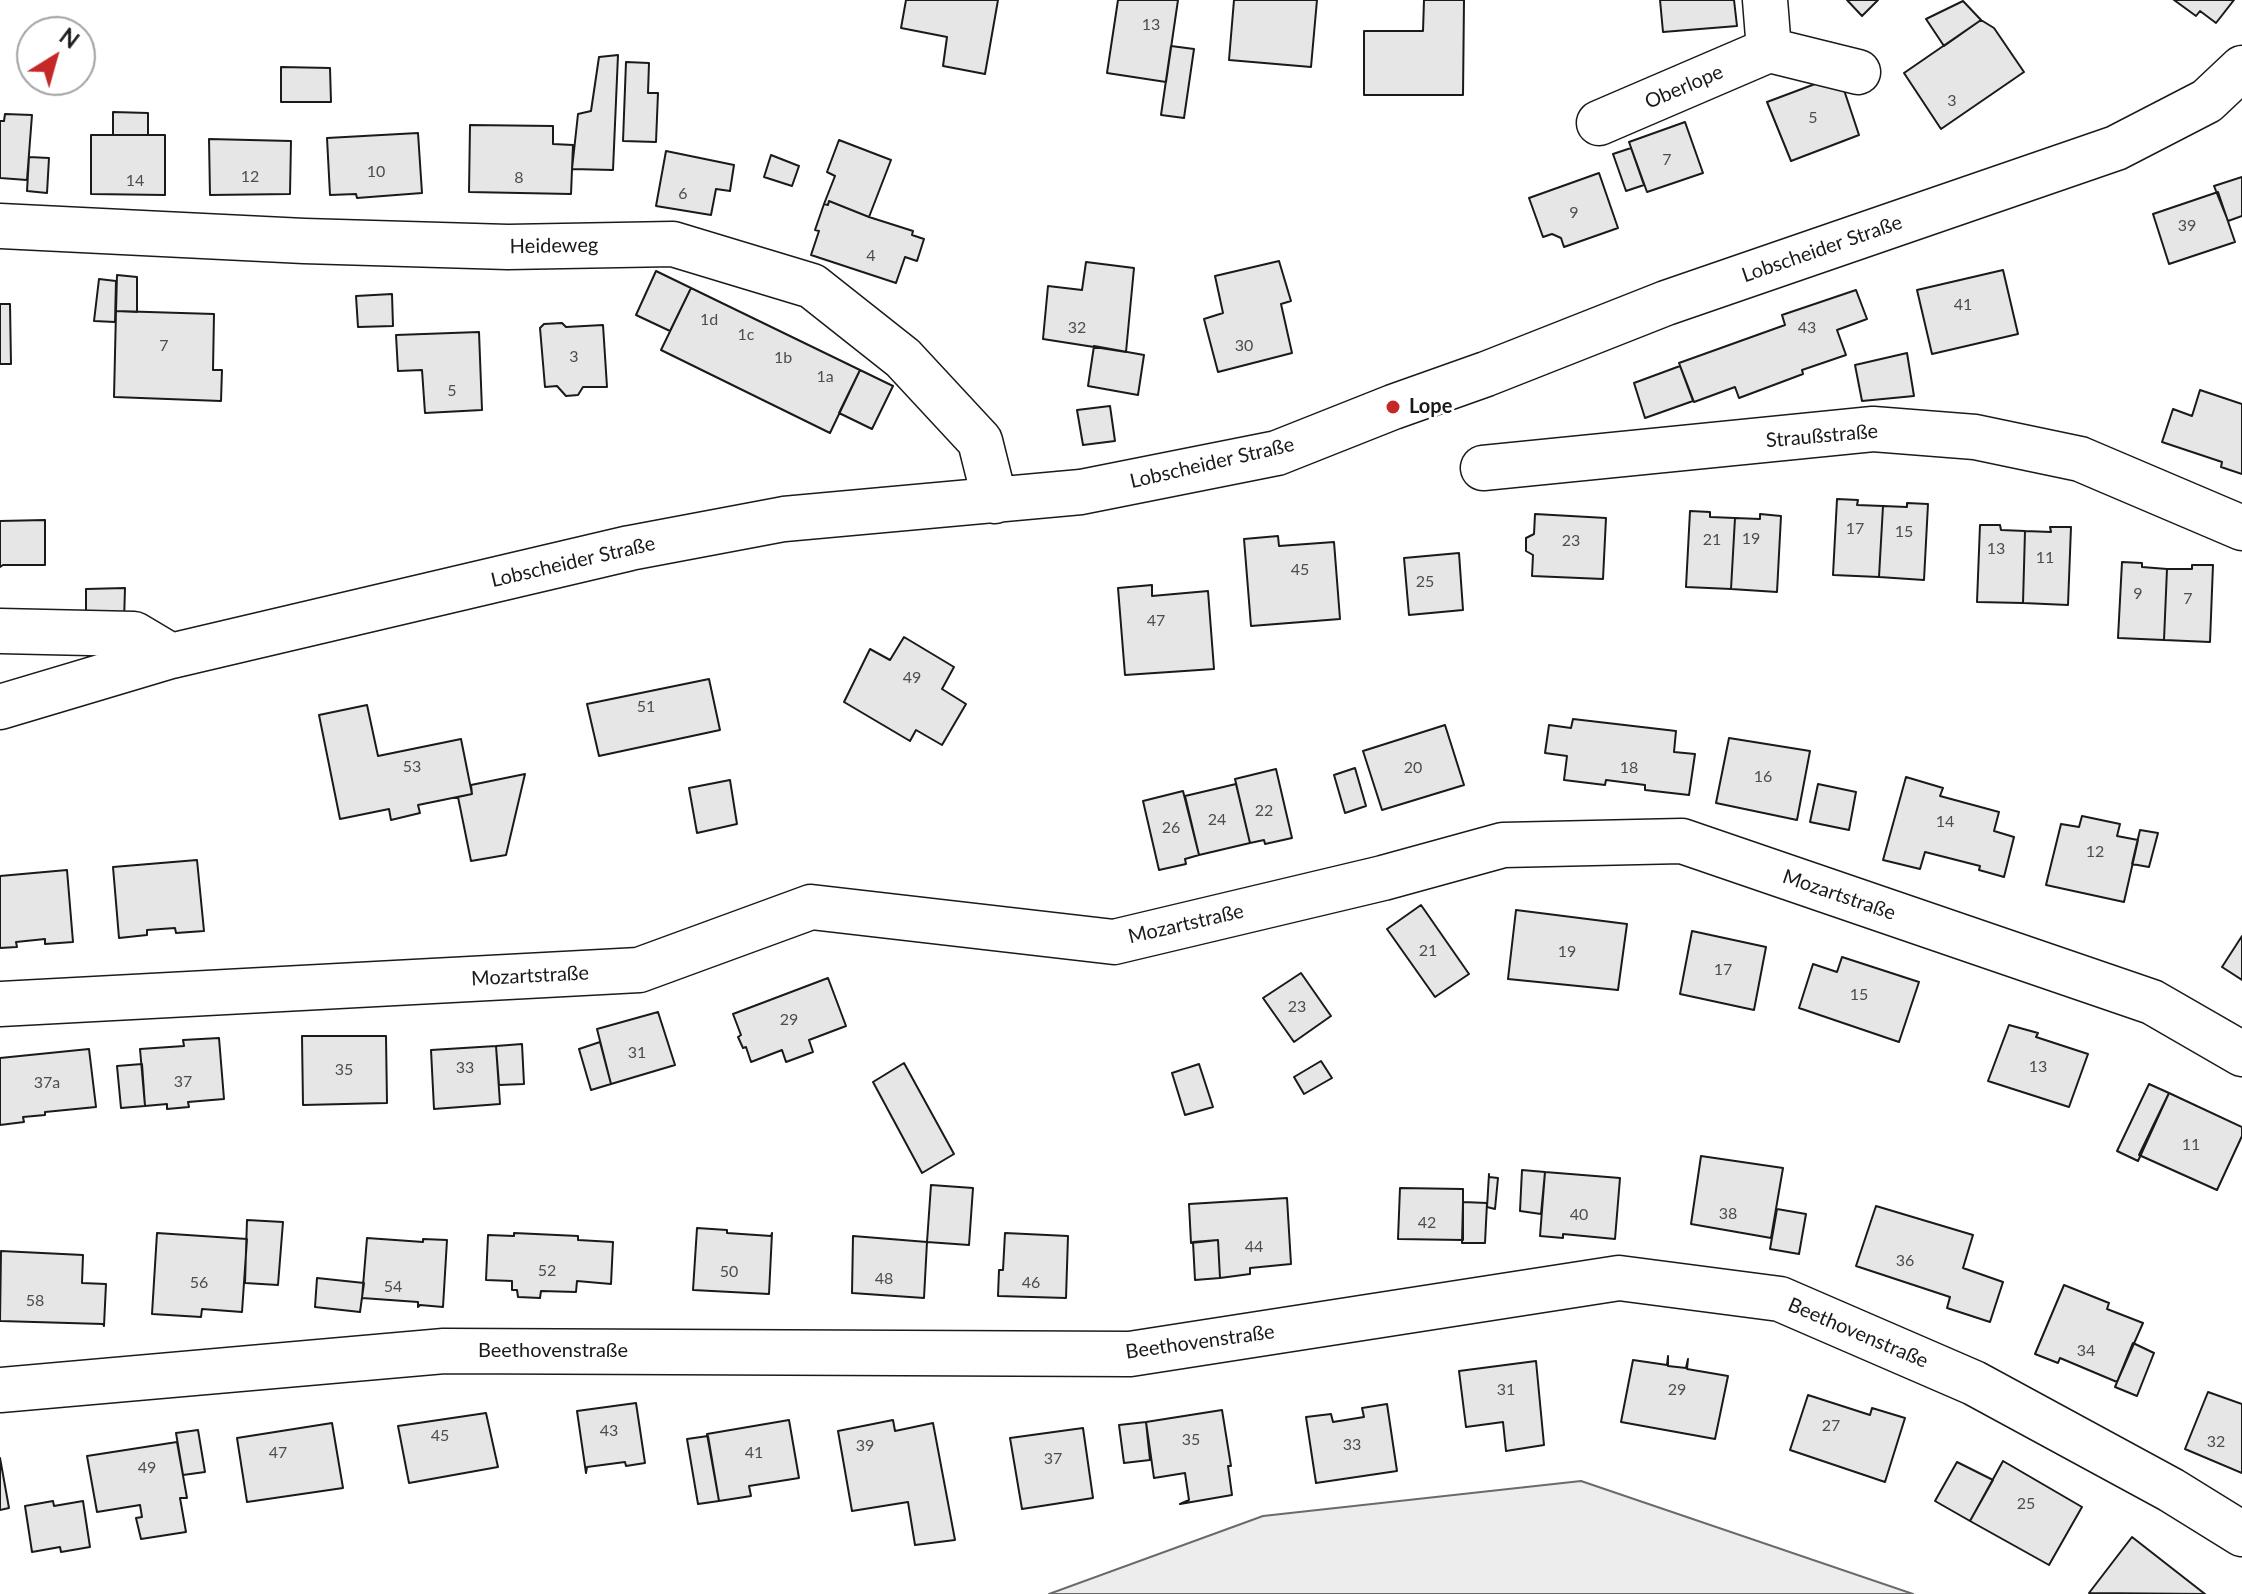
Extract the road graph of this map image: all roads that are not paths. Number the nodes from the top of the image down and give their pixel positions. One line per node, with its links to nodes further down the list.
1 (1765, 0): 2 (street)
2 (1769, 50): 4 (street); 5 (street, Oberlope)
3 (2242, 68): 8 (street, Lobscheider Straße)
4 (1858, 72)
5 (1599, 123)
6 (0, 226): 8 (street, Heideweg)
7 (1483, 468): 9 (street, Straußstraße)
8 (995, 501): 11 (street, Lobscheider Straße)
9 (2242, 528)
10 (0, 631): 11 (street)
11 (171, 656): 12 (street, Lobscheider Straße)
12 (0, 707)
13 (0, 1004): 14 (street, Mozartstraße)
14 (2242, 1054)
15 (0, 1390): 16 (street, Beethovenstraße)
16 (2242, 1534)

